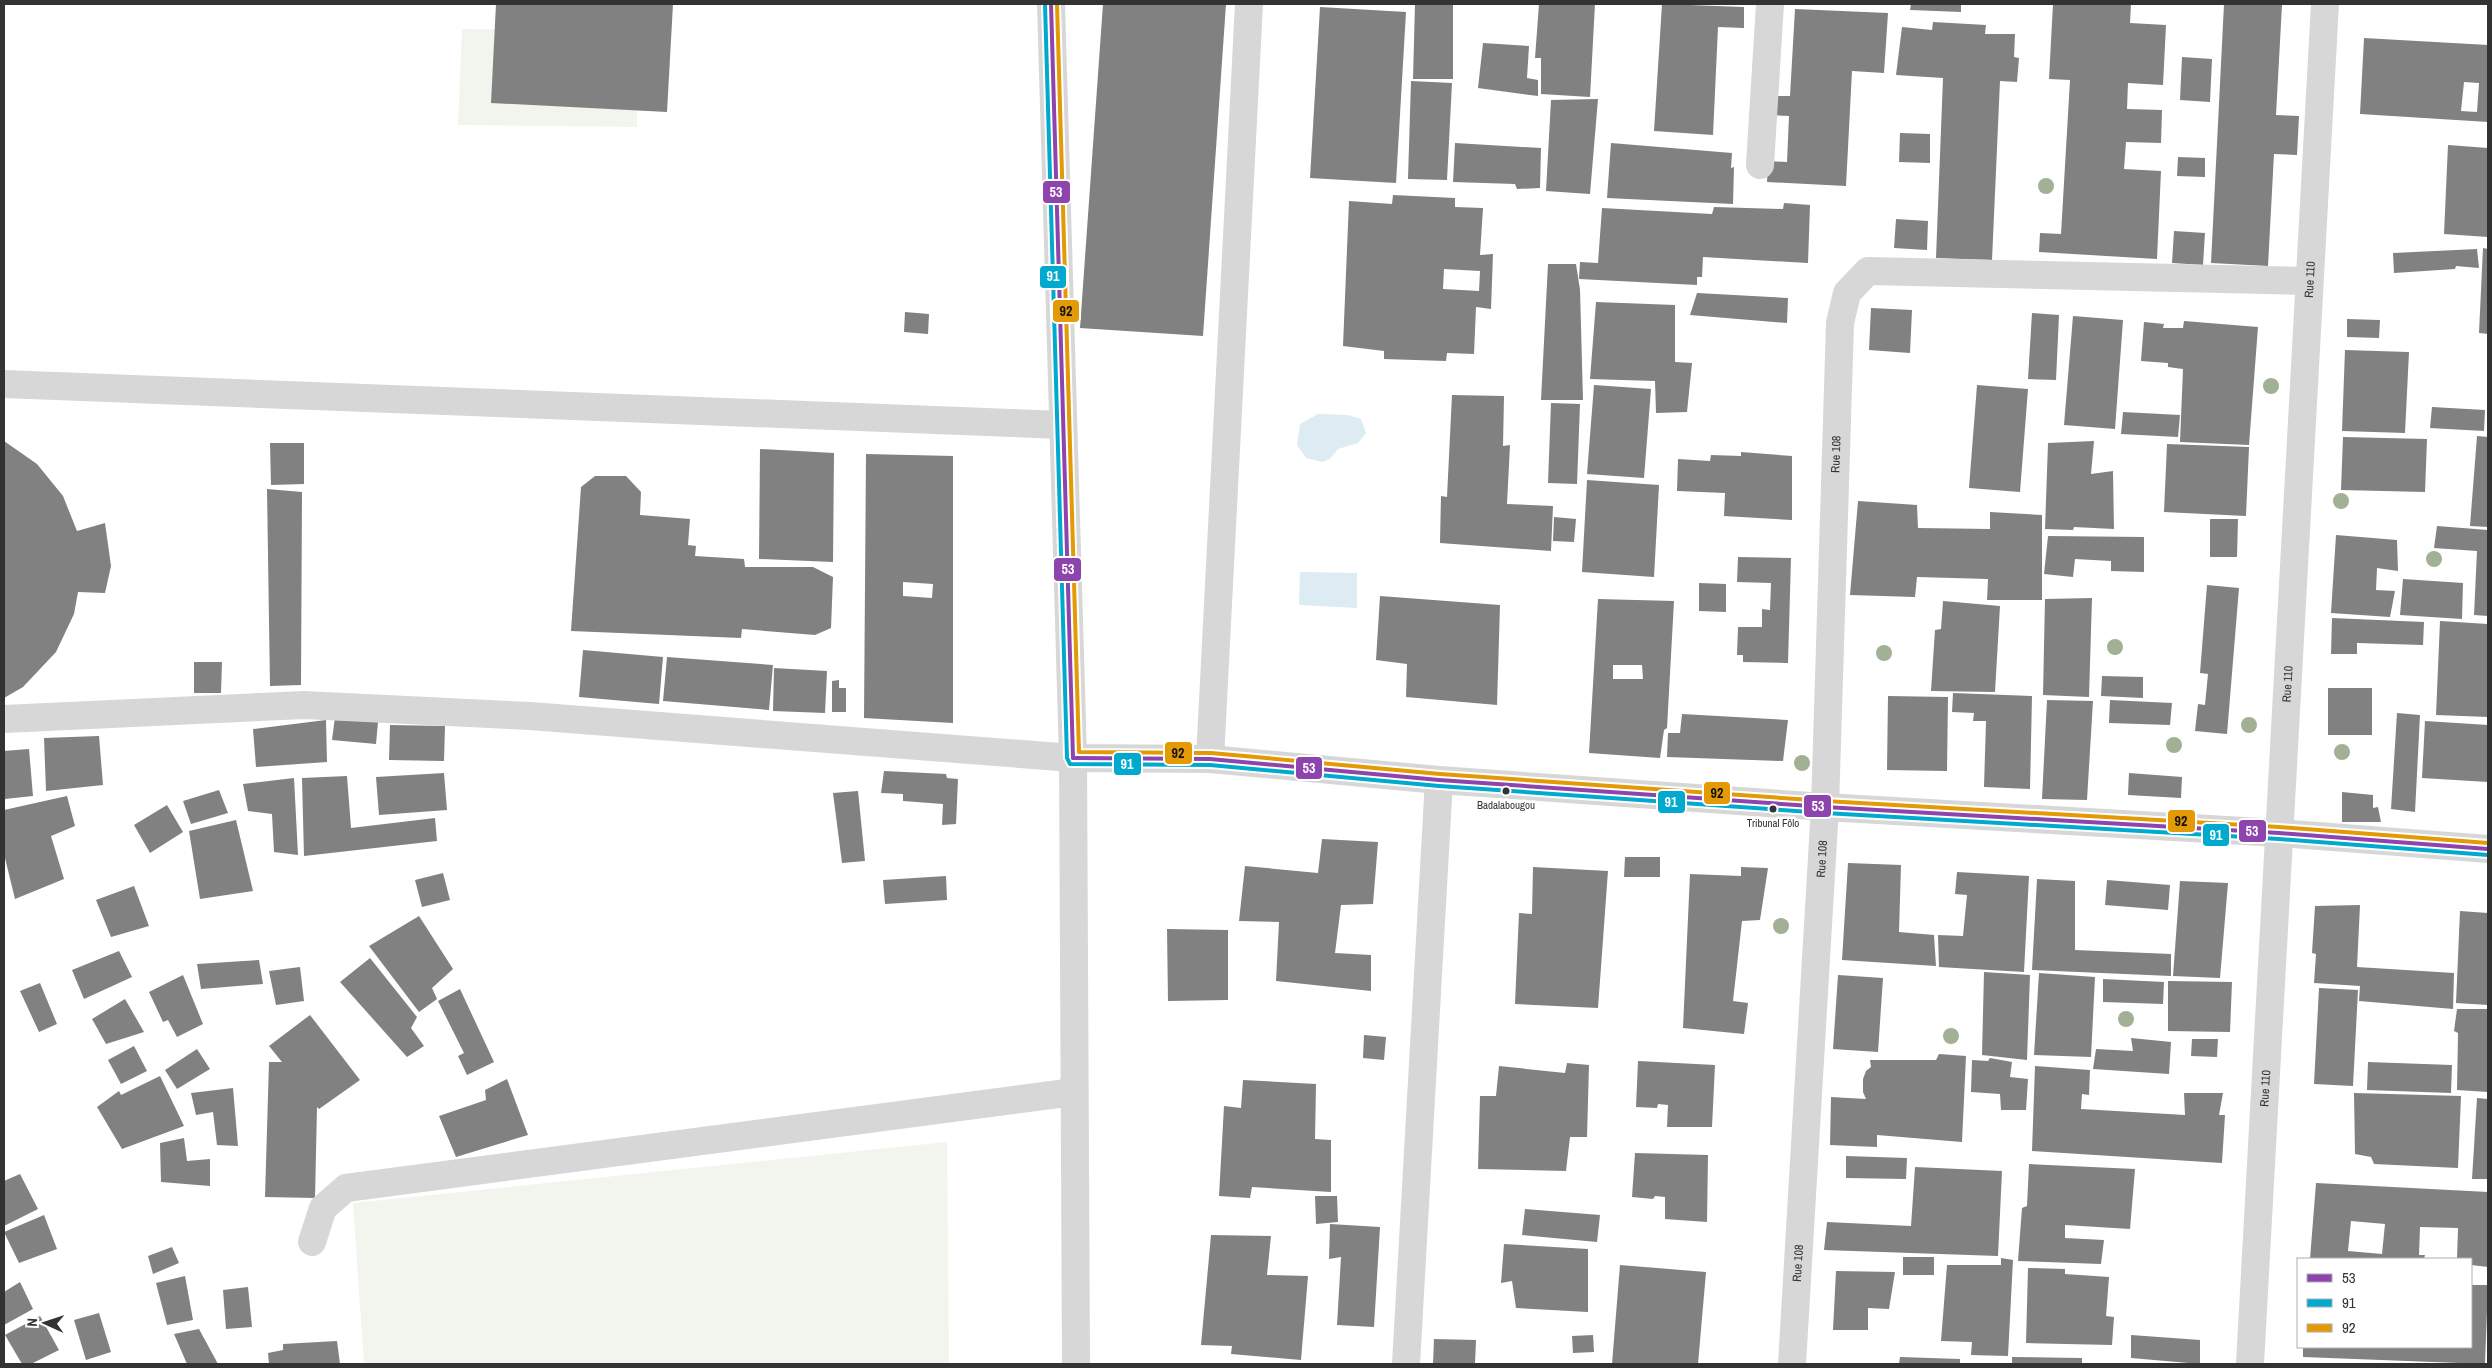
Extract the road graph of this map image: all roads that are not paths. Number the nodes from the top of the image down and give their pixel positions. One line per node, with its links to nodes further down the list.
1 (1051, 4): 8 (street)
2 (1250, 4): 11 (street)
3 (1770, 4): 5 (street)
4 (2324, 4): 6 (street, Rue 110)
5 (1760, 165)
6 (2309, 281): 13 (street, Rue 108); 14 (street, Rue 110)
7 (4, 384): 8 (street)
8 (1063, 425): 10 (street)
9 (4, 719): 10 (street)
10 (1073, 758): 11 (street); 16 (street)
11 (1210, 758): 12 (street)
12 (1439, 780): 13 (street); 19 (street)
13 (1826, 807): 14 (street); 20 (street, Rue 108)
14 (2279, 833): 15 (street); 21 (street, Rue 110)
15 (2488, 850)
16 (1074, 1092): 17 (street); 18 (street)
17 (312, 1242)
18 (1076, 1364)
19 (1406, 1364)
20 (1792, 1364)
21 (2250, 1364)

